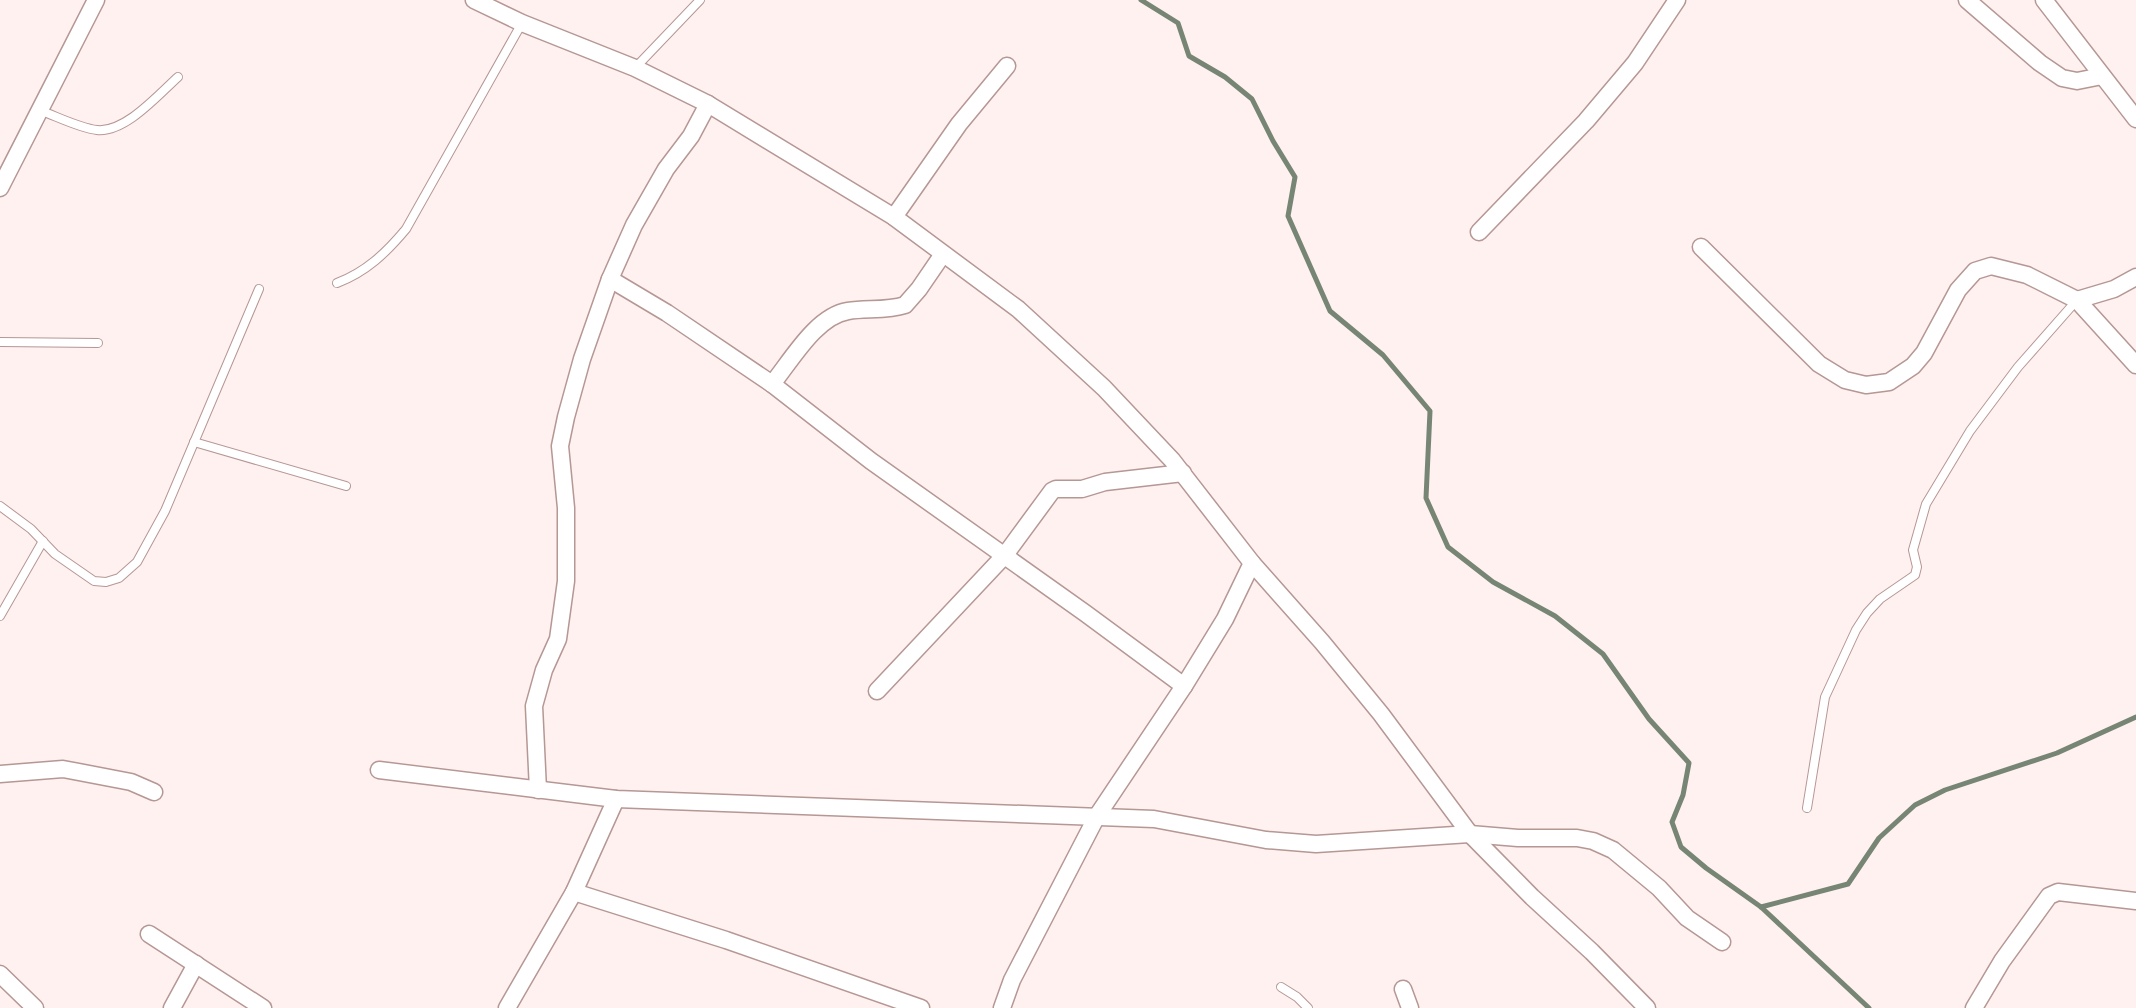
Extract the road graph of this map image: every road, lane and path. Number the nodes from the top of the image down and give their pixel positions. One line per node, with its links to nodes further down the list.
1 (96, 0): 13 (street)
2 (474, 0): 7 (street)
3 (700, 0): 9 (lane)
4 (1677, 0): 17 (street)
5 (1967, 0): 10 (street)
6 (2044, 0): 10 (street)
7 (522, 22): 9 (street); 22 (lane)
8 (1007, 66): 16 (street)
9 (635, 68): 12 (street)
10 (2102, 76): 14 (street)
11 (178, 77): 13 (lane)
12 (708, 104): 16 (street); 21 (street)
13 (39, 110): 15 (street)
14 (2136, 119)
15 (0, 188)
16 (894, 217): 19 (street)
17 (1479, 232)
18 (1701, 247): 24 (street)
19 (944, 254): 28 (street); 30 (street)
20 (2136, 276): 24 (street)
21 (610, 279): 28 (street); 41 (street)
22 (337, 283)
23 (259, 290): 29 (lane)
24 (2077, 300): 27 (street); 44 (lane)
25 (0, 342): 26 (lane)
26 (98, 343)
27 (2136, 365)
28 (772, 384): 34 (street)
29 (194, 442): 31 (lane); 33 (lane)
30 (1183, 473): 34 (street); 35 (street)
31 (346, 486)
32 (0, 506): 33 (lane)
33 (43, 541): 36 (lane)
34 (1004, 555): 37 (street); 38 (street)
35 (1252, 563): 37 (street); 46 (street)
36 (0, 616)
37 (1184, 686): 45 (street)
38 (877, 691)
39 (379, 770): 41 (street)
40 (0, 774): 42 (street)
41 (538, 790): 43 (street)
42 (154, 792)
43 (616, 799): 45 (street); 47 (street)
44 (1807, 808)
45 (1097, 816): 46 (street); 60 (street)
46 (1470, 834): 50 (street); 63 (street)
47 (574, 892): 58 (street); 59 (street)
48 (2136, 901): 64 (street)
49 (149, 934): 51 (street)
50 (1722, 942)
51 (196, 964): 56 (street); 57 (street)
52 (0, 974): 55 (street)
53 (1281, 987): 61 (lane)
54 (1403, 989): 62 (street)
55 (35, 1008)
56 (172, 1008)
57 (263, 1008)
58 (507, 1008)
59 (920, 1008)
60 (1002, 1008)
61 (1308, 1008)
62 (1410, 1008)
63 (1647, 1008)
64 (1974, 1008)

